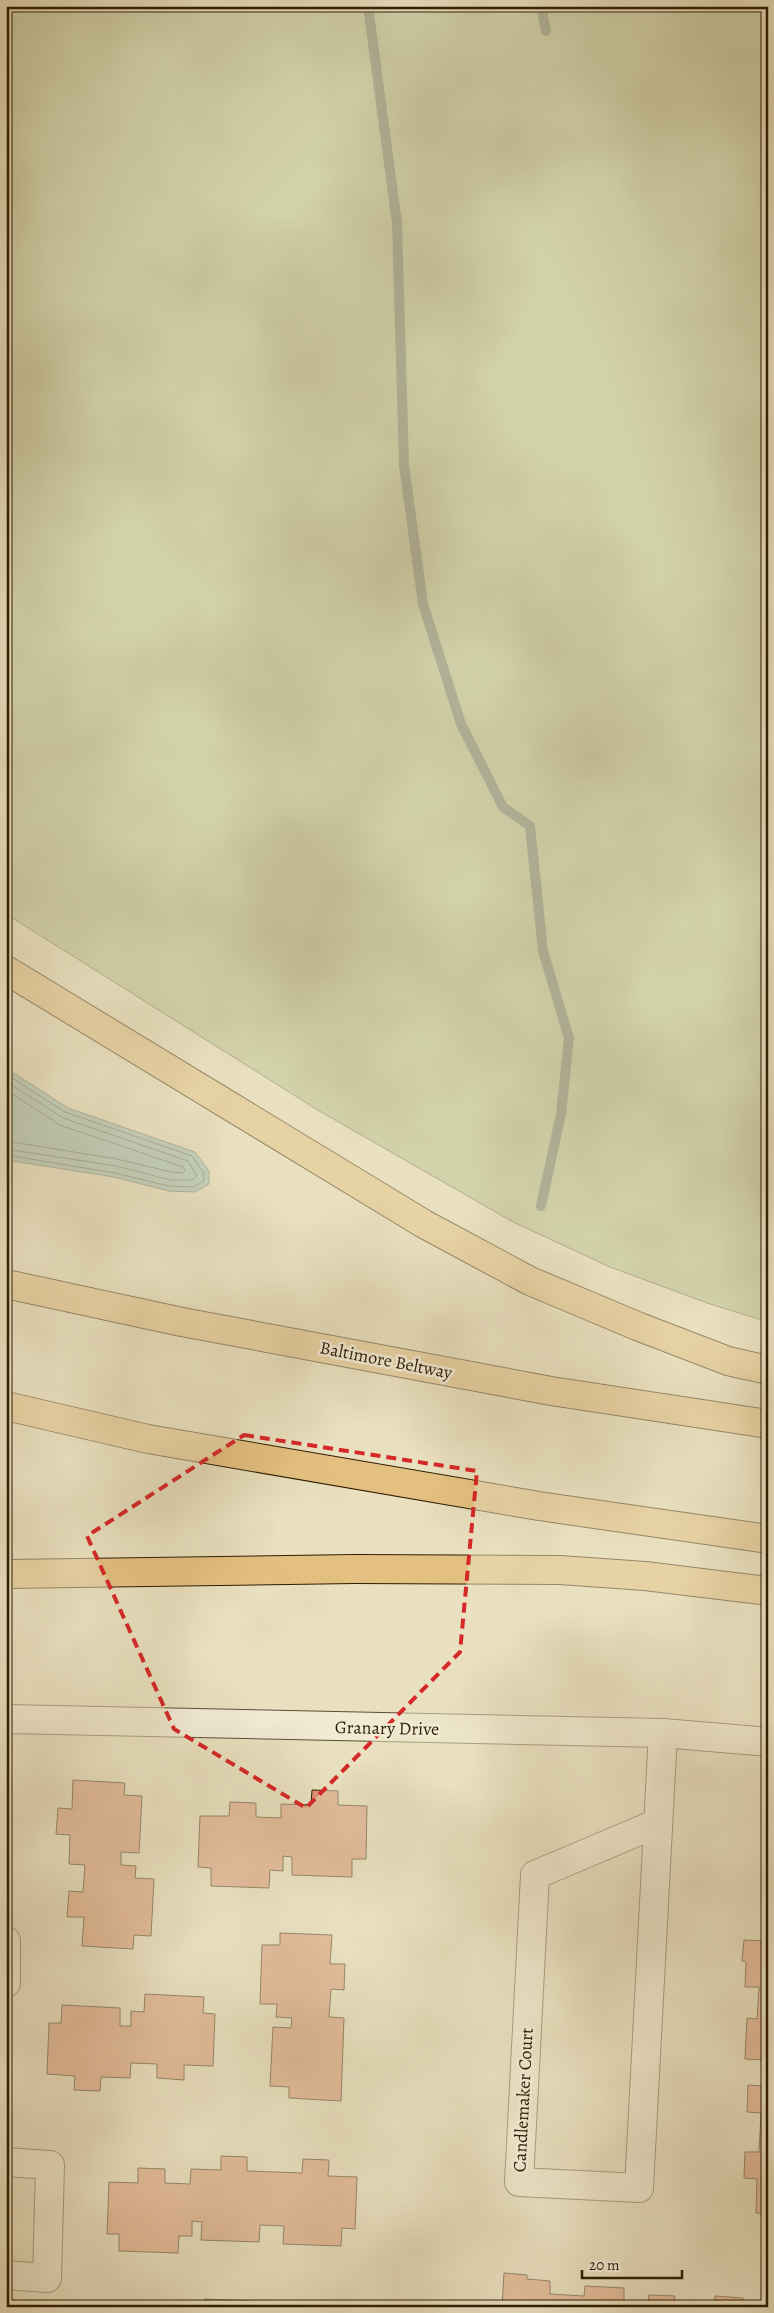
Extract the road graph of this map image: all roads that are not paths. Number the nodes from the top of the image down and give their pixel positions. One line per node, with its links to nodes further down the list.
1 (6, 970): 3 (highway)
2 (6, 1284): 5 (highway, Baltimore Beltway)
3 (768, 1370)
4 (6, 1406): 6 (highway)
5 (768, 1424)
6 (768, 1539)
7 (6, 1574): 8 (highway)
8 (768, 1591)
9 (6, 1719): 10 (street, Granary Drive)
10 (662, 1733): 11 (street, Granary Drive); 12 (street, Candlemaker Court)
11 (768, 1742)
12 (658, 1823): 12 (street, Candlemaker Court)
13 (6, 1941): 14 (street)
14 (6, 1983)
15 (6, 2162): 16 (street)
16 (6, 2275)

